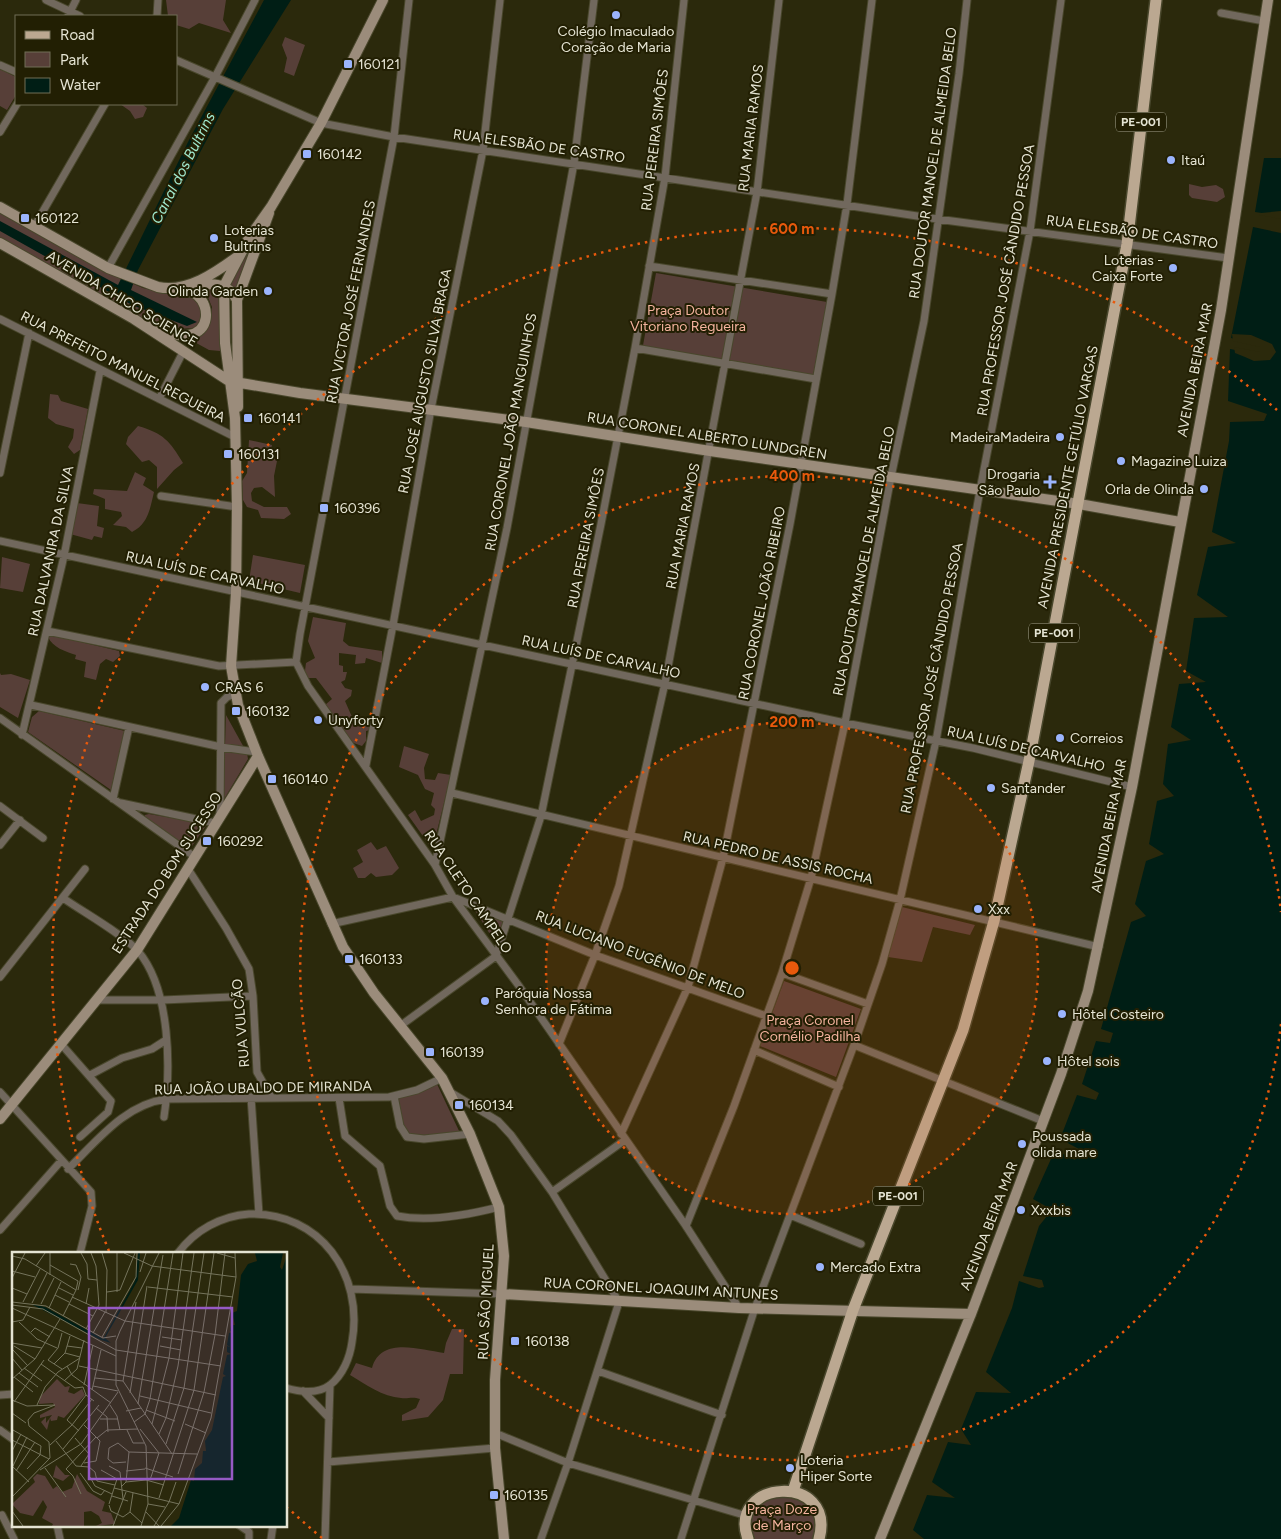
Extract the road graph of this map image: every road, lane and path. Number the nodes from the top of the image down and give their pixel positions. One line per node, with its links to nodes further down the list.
1 (46, 0): 17 (street)
2 (76, 0): 17 (street)
3 (158, 0): 18 (street)
4 (255, 0): 23 (street)
5 (384, 0): 26 (main road)
6 (409, 0): 28 (street, RUA VICTOR JOSÉ FERNANDES)
7 (500, 0): 29 (street, RUA JOSÉ AUGUSTO SILVA BRAGA)
8 (594, 0): 30 (street, RUA CORONEL JOÃO MANGUINHOS)
9 (684, 0): 31 (street, RUA PEREIRA SIMÕES)
10 (779, 0): 32 (street, RUA MARIA RAMOS)
11 (872, 0): 33 (street, RUA CORONEL JOÃO RIBEIRO)
12 (966, 0): 36 (street, RUA DOUTOR MANOEL DE ALMEIDA BELO)
13 (1061, 0): 38 (street, RUA PROFESSOR JOSÉ CÂNDIDO PESSOA)
14 (1156, 0): 40 (main road, AVENIDA PRESIDENTE GETÚLIO VARGAS / PE-001)
15 (1268, 0): 19 (main road, AVENIDA BEIRA MAR)
16 (1221, 13): 19 (street)
17 (69, 14)
18 (156, 15)
19 (1264, 21): 42 (main road, AVENIDA BEIRA MAR)
20 (178, 61): 23 (street, RUA ELESBÃO DE CASTRO)
21 (0, 65): 22 (street)
22 (15, 72)
23 (217, 78): 26 (street, RUA ELESBÃO DE CASTRO); 44 (street)
24 (16, 105): 27 (street)
25 (104, 105): 37 (street)
26 (321, 123): 28 (street, RUA ELESBÃO DE CASTRO); 35 (main road)
27 (0, 132)
28 (394, 138): 29 (street, RUA ELESBÃO DE CASTRO); 61 (street, RUA VICTOR JOSÉ FERNANDES)
29 (483, 150): 30 (street, RUA ELESBÃO DE CASTRO); 62 (street, RUA JOSÉ AUGUSTO SILVA BRAGA)
30 (574, 164): 31 (street, RUA ELESBÃO DE CASTRO); 63 (street, RUA CORONEL JOÃO MANGUINHOS)
31 (664, 177): 32 (street, RUA ELESBÃO DE CASTRO); 43 (street, RUA PEREIRA SIMÕES)
32 (757, 192): 33 (street, RUA ELESBÃO DE CASTRO); 45 (street, RUA MARIA RAMOS)
33 (847, 204): 36 (street, RUA ELESBÃO DE CASTRO); 49 (street, RUA CORONEL JOÃO RIBEIRO)
34 (0, 207): 37 (main road, AVENIDA CHICO SCIENCE)
35 (271, 208): 41 (main road); 50 (main road)
36 (937, 219): 38 (street, RUA ELESBÃO DE CASTRO); 69 (street, RUA DOUTOR MANOEL DE ALMEIDA BELO)
37 (35, 225): 44 (main road, AVENIDA CHICO SCIENCE)
38 (1030, 231): 40 (street, RUA ELESBÃO DE CASTRO); 70 (street, RUA PROFESSOR JOSÉ CÂNDIDO PESSOA)
39 (0, 243): 52 (main road, AVENIDA CHICO SCIENCE)
40 (1127, 244): 42 (street, RUA ELESBÃO DE CASTRO); 72 (main road, AVENIDA PRESIDENTE GETÚLIO VARGAS / PE-001)
41 (238, 256): 46 (main road, AVENIDA CHICO SCIENCE); 47 (main road)
42 (1228, 258): 74 (main road, AVENIDA BEIRA MAR)
43 (649, 266): 45 (street); 54 (street, RUA PEREIRA SIMÕES)
44 (108, 268): 48 (main road, AVENIDA CHICO SCIENCE)
45 (740, 279): 49 (street); 56 (street, RUA MARIA RAMOS)
46 (188, 286): 47 (main road); 48 (main road, AVENIDA CHICO SCIENCE)
47 (224, 286): 50 (main road); 59 (main road)
48 (166, 289): 52 (main road)
49 (832, 294): 58 (street, RUA CORONEL JOÃO RIBEIRO)
50 (237, 300): 59 (main road)
51 (0, 319): 53 (street, RUA PREFEITO MANUEL REGUEIRA)
52 (134, 319): 55 (main road, AVENIDA CHICO SCIENCE)
53 (29, 333): 57 (street, RUA PREFEITO MANUEL REGUEIRA); 68 (street)
54 (634, 348): 56 (street); 64 (street, RUA PEREIRA SIMÕES)
55 (183, 352): 59 (main road, AVENIDA CHICO SCIENCE); 60 (street)
56 (725, 364): 58 (street); 66 (street, RUA MARIA RAMOS)
57 (100, 371): 60 (street, RUA PREFEITO MANUEL REGUEIRA); 76 (street, RUA DALVANIRA DA SILVA)
58 (816, 379): 67 (street, RUA CORONEL JOÃO RIBEIRO)
59 (234, 381): 61 (main road, RUA CORONEL ALBERTO LUNDGREN); 65 (main road, RUA SÃO MIGUEL)
60 (159, 399): 65 (street, RUA PREFEITO MANUEL REGUEIRA)
61 (345, 399): 62 (main road, RUA CORONEL ALBERTO LUNDGREN); 78 (street, RUA VICTOR JOSÉ FERNANDES)
62 (431, 409): 63 (main road, RUA CORONEL ALBERTO LUNDGREN); 79 (street, RUA JOSÉ AUGUSTO SILVA BRAGA)
63 (526, 422): 64 (main road, RUA CORONEL ALBERTO LUNDGREN); 81 (street, RUA CORONEL JOÃO MANGUINHOS)
64 (619, 436): 66 (main road, RUA CORONEL ALBERTO LUNDGREN); 83 (street, RUA PEREIRA SIMÕES)
65 (235, 437): 73 (main road, RUA SÃO MIGUEL)
66 (710, 452): 67 (main road, RUA CORONEL ALBERTO LUNDGREN); 85 (street, RUA MARIA RAMOS)
67 (801, 465): 69 (main road, RUA CORONEL ALBERTO LUNDGREN); 87 (street, RUA CORONEL JOÃO RIBEIRO)
68 (0, 473)
69 (891, 477): 70 (main road, RUA CORONEL ALBERTO LUNDGREN); 90 (street, RUA DOUTOR MANOEL DE ALMEIDA BELO)
70 (980, 490): 72 (main road, RUA CORONEL ALBERTO LUNDGREN); 93 (street, RUA PROFESSOR JOSÉ CÂNDIDO PESSOA)
71 (161, 496): 73 (street)
72 (1079, 504): 74 (main road, RUA CORONEL ALBERTO LUNDGREN); 96 (main road, AVENIDA PRESIDENTE GETÚLIO VARGAS / PE-001)
73 (237, 507): 77 (main road, RUA SÃO MIGUEL)
74 (1180, 522): 98 (main road, AVENIDA BEIRA MAR)
75 (0, 542): 76 (street, RUA LUÍS DE CARVALHO)
76 (64, 556): 77 (street, RUA LUÍS DE CARVALHO); 80 (street, RUA DALVANIRA DA SILVA)
77 (236, 592): 78 (street, RUA LUÍS DE CARVALHO); 84 (main road, RUA SÃO MIGUEL)
78 (306, 607): 79 (street, RUA LUÍS DE CARVALHO); 82 (street)
79 (394, 625): 81 (street, RUA LUÍS DE CARVALHO); 97 (street, RUA JOSÉ AUGUSTO SILVA BRAGA)
80 (47, 631): 84 (street); 88 (street, RUA DALVANIRA DA SILVA)
81 (482, 645): 83 (street, RUA LUÍS DE CARVALHO); 99 (street, RUA CORONEL JOÃO MANGUINHOS)
82 (296, 662): 84 (street); 97 (street, RUA CLETO CAMPELO)
83 (573, 664): 85 (street, RUA LUÍS DE CARVALHO); 102 (street, RUA PEREIRA SIMÕES)
84 (231, 666): 86 (main road, RUA SÃO MIGUEL)
85 (665, 683): 87 (street, RUA LUÍS DE CARVALHO); 105 (street, RUA MARIA RAMOS)
86 (235, 694): 94 (street); 95 (main road, RUA SÃO MIGUEL)
87 (755, 704): 90 (street, RUA LUÍS DE CARVALHO); 109 (street, RUA CORONEL JOÃO RIBEIRO)
88 (31, 705): 91 (street); 92 (street, RUA DALVANIRA DA SILVA)
89 (0, 718): 92 (street)
90 (845, 723): 93 (street, RUA LUÍS DE CARVALHO); 113 (street, RUA DOUTOR MANOEL DE ALMEIDA BELO)
91 (129, 727): 94 (street); 100 (street)
92 (22, 735): 100 (street)
93 (936, 741): 96 (street, RUA LUÍS DE CARVALHO); 116 (street, RUA PROFESSOR JOSÉ CÂNDIDO PESSOA)
94 (221, 747): 95 (street); 104 (street)
95 (257, 754): 104 (main road, ESTRADA DO BOM SUCESSO); 119 (main road, RUA SÃO MIGUEL)
96 (1029, 761): 98 (street, RUA LUÍS DE CARVALHO); 118 (main road, AVENIDA PRESIDENTE GETÚLIO VARGAS / PE-001)
97 (366, 765): 110 (street, RUA CLETO CAMPELO)
98 (1132, 786): 120 (main road, AVENIDA BEIRA MAR)
99 (452, 794): 102 (street, RUA PEDRO DE ASSIS ROCHA); 110 (street, RUA CORONEL JOÃO MANGUINHOS)
100 (116, 800): 104 (street); 108 (street)
101 (0, 806): 103 (street)
102 (541, 816): 105 (street, RUA PEDRO DE ASSIS ROCHA); 117 (street, RUA PEREIRA SIMÕES)
103 (20, 820): 106 (street); 107 (street)
104 (218, 820): 108 (main road, ESTRADA DO BOM SUCESSO)
105 (631, 836): 109 (street, RUA PEDRO DE ASSIS ROCHA); 122 (street, RUA MARIA RAMOS)
106 (43, 838)
107 (0, 845)
108 (195, 858): 112 (main road, ESTRADA DO BOM SUCESSO)
109 (723, 858): 113 (street, RUA PEDRO DE ASSIS ROCHA); 126 (street, RUA CORONEL JOÃO RIBEIRO)
110 (435, 865): 114 (street, RUA CLETO CAMPELO)
111 (85, 869): 115 (street)
112 (188, 869): 121 (main road, ESTRADA DO BOM SUCESSO); 127 (street, RUA VULCÃO)
113 (811, 878): 116 (street, RUA PEDRO DE ASSIS ROCHA); 124 (street, RUA DOUTOR MANOEL DE ALMEIDA BELO)
114 (453, 897): 117 (street, RUA LUCIANO EUGÊNIO DE MELO); 119 (street); 123 (street, RUA CLETO CAMPELO)
115 (63, 898): 121 (street); 125 (street)
116 (900, 900): 118 (street, RUA PEDRO DE ASSIS ROCHA); 130 (street, RUA PROFESSOR JOSÉ CÂNDIDO PESSOA)
117 (507, 918): 122 (street, RUA LUCIANO EUGÊNIO DE MELO); 123 (street, RUA PEREIRA SIMÕES)
118 (994, 921): 120 (street, RUA PEDRO DE ASSIS ROCHA); 140 (main road, AVENIDA PRESIDENTE GETÚLIO VARGAS / PE-001)
119 (331, 924): 132 (main road, RUA SÃO MIGUEL)
120 (1099, 947): 152 (main road, AVENIDA BEIRA MAR)
121 (137, 950): 128 (main road, ESTRADA DO BOM SUCESSO); 129 (street)
122 (595, 955): 126 (street, RUA LUCIANO EUGÊNIO DE MELO); 134 (street, RUA MARIA RAMOS)
123 (496, 956): 132 (street); 134 (street, RUA CLETO CAMPELO)
124 (782, 972): 130 (street); 131 (street, RUA DOUTOR MANOEL DE ALMEIDA BELO)
125 (0, 976)
126 (688, 987): 131 (street, RUA LUCIANO EUGÊNIO DE MELO); 155 (street, RUA CORONEL JOÃO RIBEIRO)
127 (253, 996): 129 (street); 146 (street, RUA VULCÃO)
128 (97, 1000): 129 (street); 135 (main road, ESTRADA DO BOM SUCESSO)
129 (163, 1000): 133 (street)
130 (868, 1004): 136 (street, RUA PROFESSOR JOSÉ CÂNDIDO PESSOA)
131 (766, 1016): 137 (street, RUA DOUTOR MANOEL DE ALMEIDA BELO)
132 (400, 1026): 139 (main road, RUA SÃO MIGUEL)
133 (166, 1040): 138 (street); 148 (street)
134 (559, 1044): 155 (street, RUA CLETO CAMPELO)
135 (62, 1045): 138 (street); 149 (main road, ESTRADA DO BOM SUCESSO)
136 (854, 1045): 140 (street); 141 (street, RUA PROFESSOR JOSÉ CÂNDIDO PESSOA)
137 (754, 1050): 141 (street); 162 (street, RUA DOUTOR MANOEL DE ALMEIDA BELO)
138 (90, 1076): 154 (street)
139 (442, 1078): 143 (main road, RUA SÃO MIGUEL); 144 (street, RUA JOÃO UBALDO DE MIRANDA)
140 (942, 1082): 152 (street); 172 (main road, AVENIDA PRESIDENTE GETÚLIO VARGAS / PE-001)
141 (839, 1087): 161 (street, RUA PROFESSOR JOSÉ CÂNDIDO PESSOA)
142 (0, 1092): 149 (street)
143 (450, 1092): 153 (main road, RUA SÃO MIGUEL); 158 (street)
144 (394, 1096): 147 (street, RUA JOÃO UBALDO DE MIRANDA); 153 (street)
145 (251, 1097): 146 (street, RUA JOÃO UBALDO DE MIRANDA); 148 (street, RUA JOÃO UBALDO DE MIRANDA); 160 (street)
146 (272, 1097): 147 (street, RUA JOÃO UBALDO DE MIRANDA)
147 (339, 1098): 159 (street)
148 (167, 1099): 150 (street); 157 (street, RUA JOÃO UBALDO DE MIRANDA)
149 (12, 1103): 151 (main road, ESTRADA DO BOM SUCESSO); 156 (street)
150 (164, 1118)
151 (0, 1119)
152 (1043, 1121): 173 (main road, AVENIDA BEIRA MAR)
153 (470, 1134): 159 (main road, RUA SÃO MIGUEL)
154 (80, 1137)
155 (623, 1137): 158 (street); 162 (street, RUA CLETO CAMPELO)
156 (60, 1161): 157 (street); 163 (street)
157 (68, 1169): 165 (street)
158 (552, 1192): 169 (street)
159 (500, 1207): 168 (main road, RUA SÃO MIGUEL)
160 (259, 1214): 166 (street); 167 (street)
161 (790, 1215): 164 (street); 171 (street, RUA PROFESSOR JOSÉ CÂNDIDO PESSOA)
162 (686, 1226): 170 (street, RUA CLETO CAMPELO)
163 (0, 1230)
164 (861, 1244)
165 (80, 1252)
166 (179, 1252)
167 (351, 1289): 168 (street, RUA CORONEL JOAQUIM ANTUNES); 175 (street)
168 (502, 1294): 169 (main road, RUA CORONEL JOAQUIM ANTUNES); 181 (main road, RUA SÃO MIGUEL)
169 (619, 1302): 170 (main road, RUA CORONEL JOAQUIM ANTUNES); 174 (street)
170 (740, 1308): 171 (main road, RUA CORONEL JOAQUIM ANTUNES)
171 (755, 1308): 172 (main road, RUA CORONEL JOAQUIM ANTUNES); 178 (street, RUA PROFESSOR JOSÉ CÂNDIDO PESSOA)
172 (854, 1310): 173 (main road, RUA CORONEL JOAQUIM ANTUNES); 186 (main road, AVENIDA PRESIDENTE GETÚLIO VARGAS / PE-001)
173 (971, 1314): 203 (main road, AVENIDA BEIRA MAR)
174 (598, 1371): 178 (street); 185 (street)
175 (330, 1385): 177 (street); 179 (street)
176 (288, 1388): 177 (street)
177 (302, 1391): 179 (street)
178 (722, 1414): 187 (street, RUA PROFESSOR JOSÉ CÂNDIDO PESSOA)
179 (329, 1418): 184 (street)
180 (0, 1430): 182 (street)
181 (495, 1433): 183 (main road, RUA SÃO MIGUEL); 185 (street)
182 (12, 1439)
183 (495, 1448): 184 (street); 198 (main road, RUA SÃO MIGUEL)
184 (328, 1462): 197 (street)
185 (568, 1463): 187 (street); 199 (street)
186 (793, 1491): 189 (main road); 202 (main road)
187 (694, 1499): 189 (street); 200 (street, RUA PROFESSOR JOSÉ CÂNDIDO PESSOA)
188 (2, 1515): 194 (street)
189 (748, 1516): 201 (main road)
190 (57, 1526): 195 (street)
191 (240, 1526): 193 (street)
192 (272, 1526): 196 (street)
193 (249, 1536)
194 (14, 1539)
195 (60, 1539)
196 (272, 1539)
197 (325, 1539)
198 (504, 1539)
199 (541, 1539)
200 (681, 1539)
201 (748, 1539)
202 (819, 1539)
203 (880, 1539)

